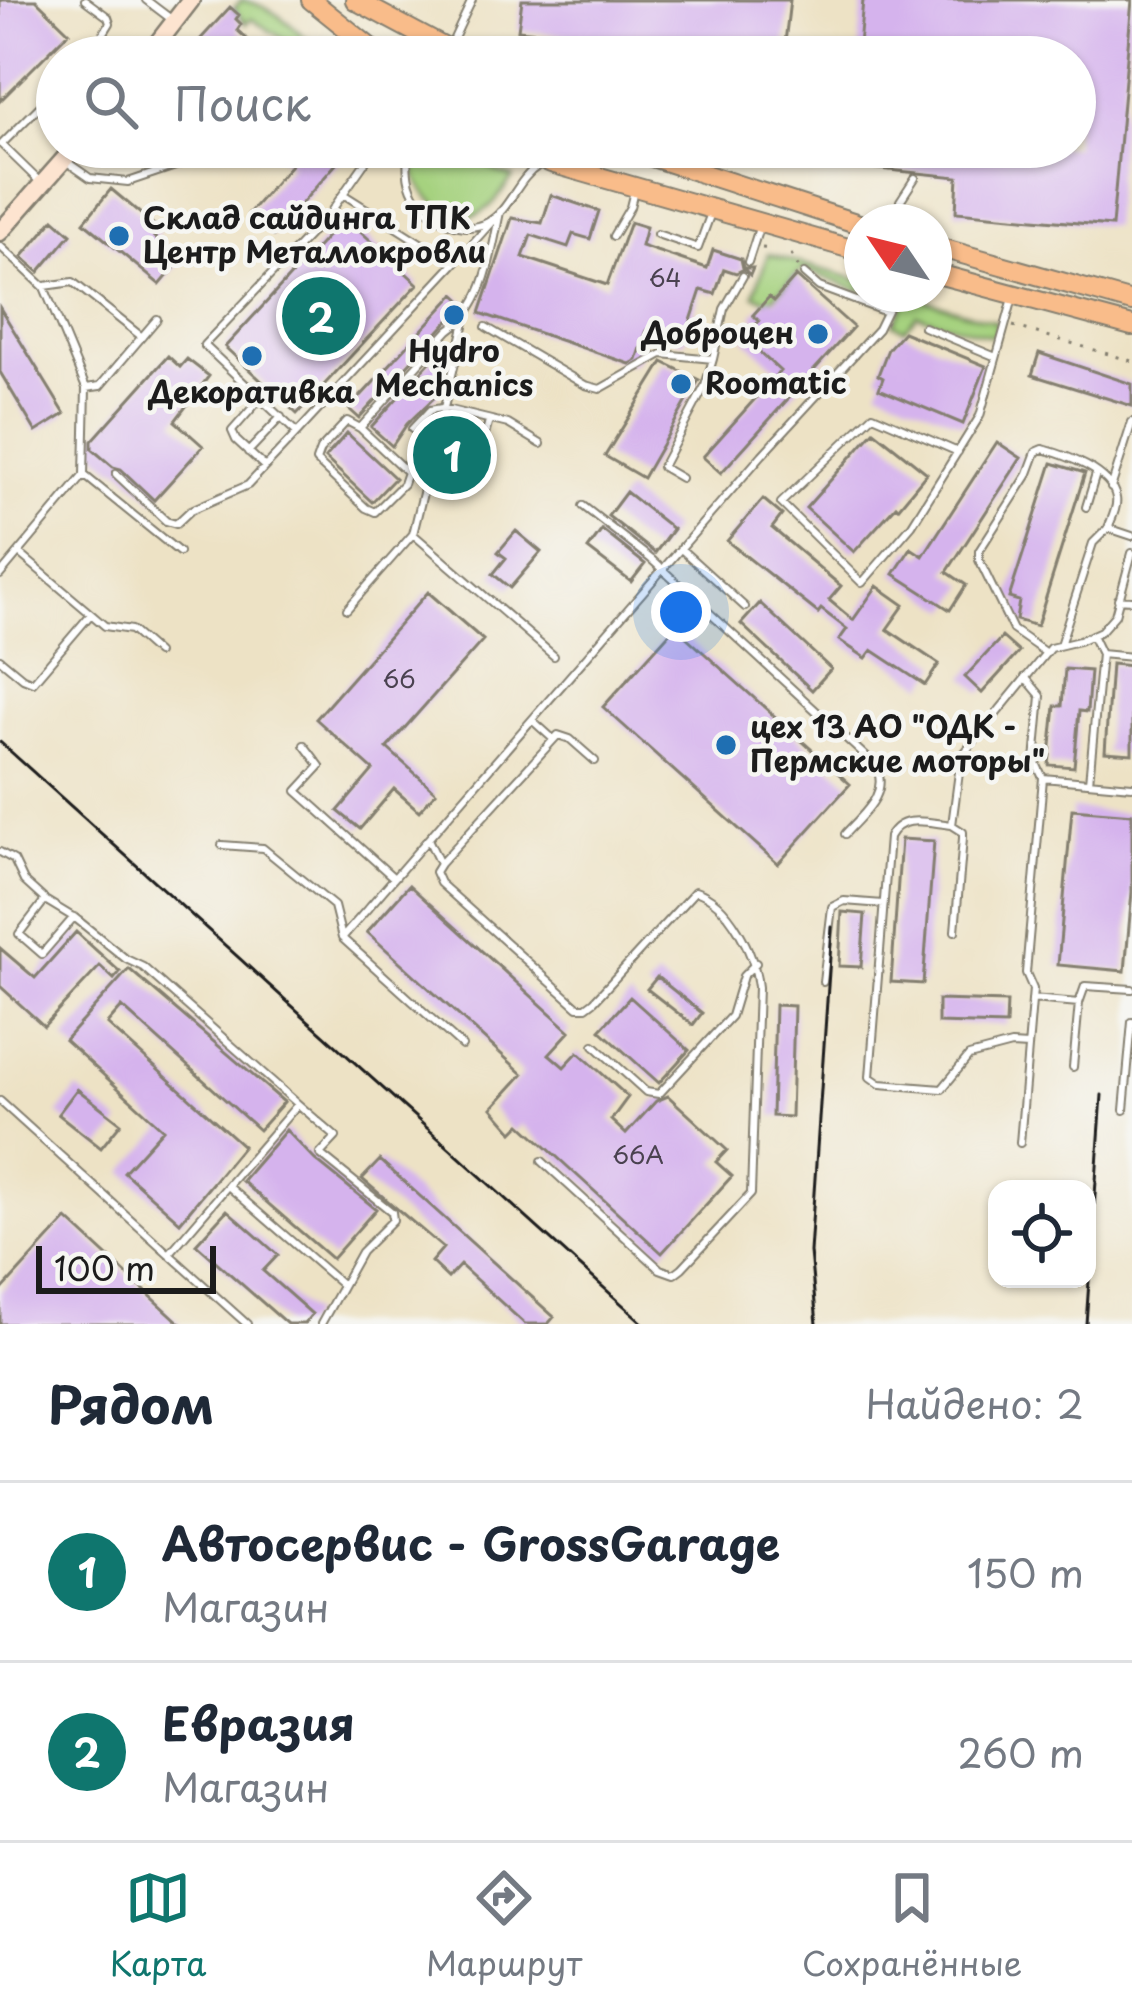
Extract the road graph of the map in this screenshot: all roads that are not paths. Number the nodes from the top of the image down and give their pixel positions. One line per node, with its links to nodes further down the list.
1 (85, 0): 8 (lane)
2 (146, 0): 7 (lane)
3 (191, 0): 7 (main road)
4 (355, 0): 11 (main road)
5 (472, 0): 12 (lane)
6 (311, 1): 10 (main road)
7 (174, 21): 9 (main road)
8 (103, 36)
9 (163, 36)
10 (355, 36)
11 (422, 36)
12 (460, 36)
13 (36, 109): 14 (lane)
14 (1, 143): 24 (lane)
15 (56, 168): 24 (main road)
16 (82, 168): 17 (lane)
17 (170, 168)
18 (362, 168): 26 (lane)
19 (408, 168): 29 (lane)
20 (533, 168): 29 (lane)
21 (578, 168): 25 (main road)
22 (686, 168): 30 (main road)
23 (915, 178): 27 (lane)
24 (42, 184): 32 (main road)
25 (634, 187): 28 (main road); 34 (lane)
26 (344, 194): 39 (lane); 56 (lane)
27 (900, 204)
28 (713, 207): 31 (main road); 33 (lane)
29 (500, 212): 39 (lane); 48 (lane)
30 (844, 219)
31 (761, 222): 36 (main road); 38 (lane)
32 (0, 232)
33 (657, 234)
34 (613, 236)
35 (0, 246): 43 (lane)
36 (844, 246)
37 (952, 251): 45 (main road)
38 (748, 262)
39 (454, 264): 63 (lane)
40 (804, 274): 46 (lane)
41 (743, 275): 54 (lane)
42 (952, 278): 44 (main road)
43 (44, 287): 52 (lane); 55 (lane)
44 (1013, 296): 49 (main road); 53 (lane)
45 (1132, 302)
46 (886, 313): 79 (lane)
47 (157, 319): 52 (lane)
48 (466, 319): 57 (lane); 61 (lane)
49 (1132, 326)
50 (487, 327): 54 (lane)
51 (924, 327): 53 (lane)
52 (142, 338): 55 (lane)
53 (996, 357): 66 (lane)
54 (713, 359): 72 (lane)
55 (86, 388): 71 (lane)
56 (261, 398): 58 (lane); 65 (lane)
57 (442, 408): 59 (lane); 62 (lane); 77 (lane)
58 (280, 417): 63 (lane); 65 (lane)
59 (489, 421): 64 (lane); 67 (lane)
60 (1132, 422): 73 (lane)
61 (360, 428): 61 (lane)
62 (412, 429)
63 (297, 433): 68 (lane)
64 (541, 444)
65 (248, 452): 68 (lane)
66 (958, 452): 66 (lane)
67 (477, 463)
68 (265, 467): 69 (lane)
69 (116, 474)
70 (1096, 474): 73 (lane); 75 (lane); 93 (lane)
71 (84, 475): 80 (lane); 81 (lane)
72 (681, 478)
73 (1111, 488): 76 (lane)
74 (583, 506): 83 (lane)
75 (1086, 507)
76 (1108, 528): 78 (lane); 91 (lane)
77 (412, 534): 88 (lane); 95 (lane)
78 (1132, 536)
79 (681, 549): 83 (lane); 87 (lane)
80 (19, 553): 84 (lane); 89 (lane)
81 (179, 553)
82 (1132, 554): 85 (lane)
83 (662, 571): 99 (lane); 107 (lane)
84 (0, 575)
85 (1118, 599): 86 (lane); 90 (lane)
86 (1132, 600)
87 (745, 607)
88 (347, 609)
89 (91, 614): 92 (lane); 97 (lane)
90 (1092, 635): 91 (lane); 94 (lane)
91 (1060, 645): 93 (lane)
92 (157, 652)
93 (1046, 653): 98 (lane)
94 (1101, 654): 96 (lane); 104 (lane)
95 (554, 656)
96 (1132, 657)
97 (0, 659)
98 (1025, 677): 103 (lane); 106 (lane)
99 (532, 720): 100 (lane); 108 (lane)
100 (553, 739): 102 (lane); 111 (lane)
101 (304, 745): 112 (lane)
102 (595, 761)
103 (1043, 778): 104 (lane); 121 (lane)
104 (1089, 782): 105 (lane)
105 (1132, 786)
106 (952, 825): 114 (lane); 116 (lane)
107 (845, 834)
108 (428, 839): 111 (lane); 112 (lane)
109 (221, 845): 117 (lane)
110 (0, 852): 113 (lane)
111 (440, 863): 118 (lane)
112 (394, 878): 117 (lane)
113 (45, 900): 115 (lane); 115 (lane)
114 (883, 904): 119 (lane); 126 (lane)
115 (74, 917): 129 (lane)
116 (955, 931)
117 (342, 938): 125 (lane)
118 (755, 963): 124 (lane); 132 (lane)
119 (823, 982)
120 (1132, 989): 122 (lane)
121 (1032, 999): 122 (lane); 126 (lane)
122 (1079, 1004): 127 (lane)
123 (1132, 1022): 130 (lane)
124 (594, 1045)
125 (462, 1046)
126 (1028, 1046): 131 (lane)
127 (1073, 1067)
128 (0, 1101): 134 (lane)
129 (298, 1104): 133 (lane); 135 (lane)
130 (1124, 1109)
131 (1020, 1143)
132 (542, 1161)
133 (228, 1186): 134 (lane); 135 (lane)
134 (169, 1254): 136 (lane)
135 (342, 1285): 137 (lane)
136 (247, 1324)
137 (321, 1324)

